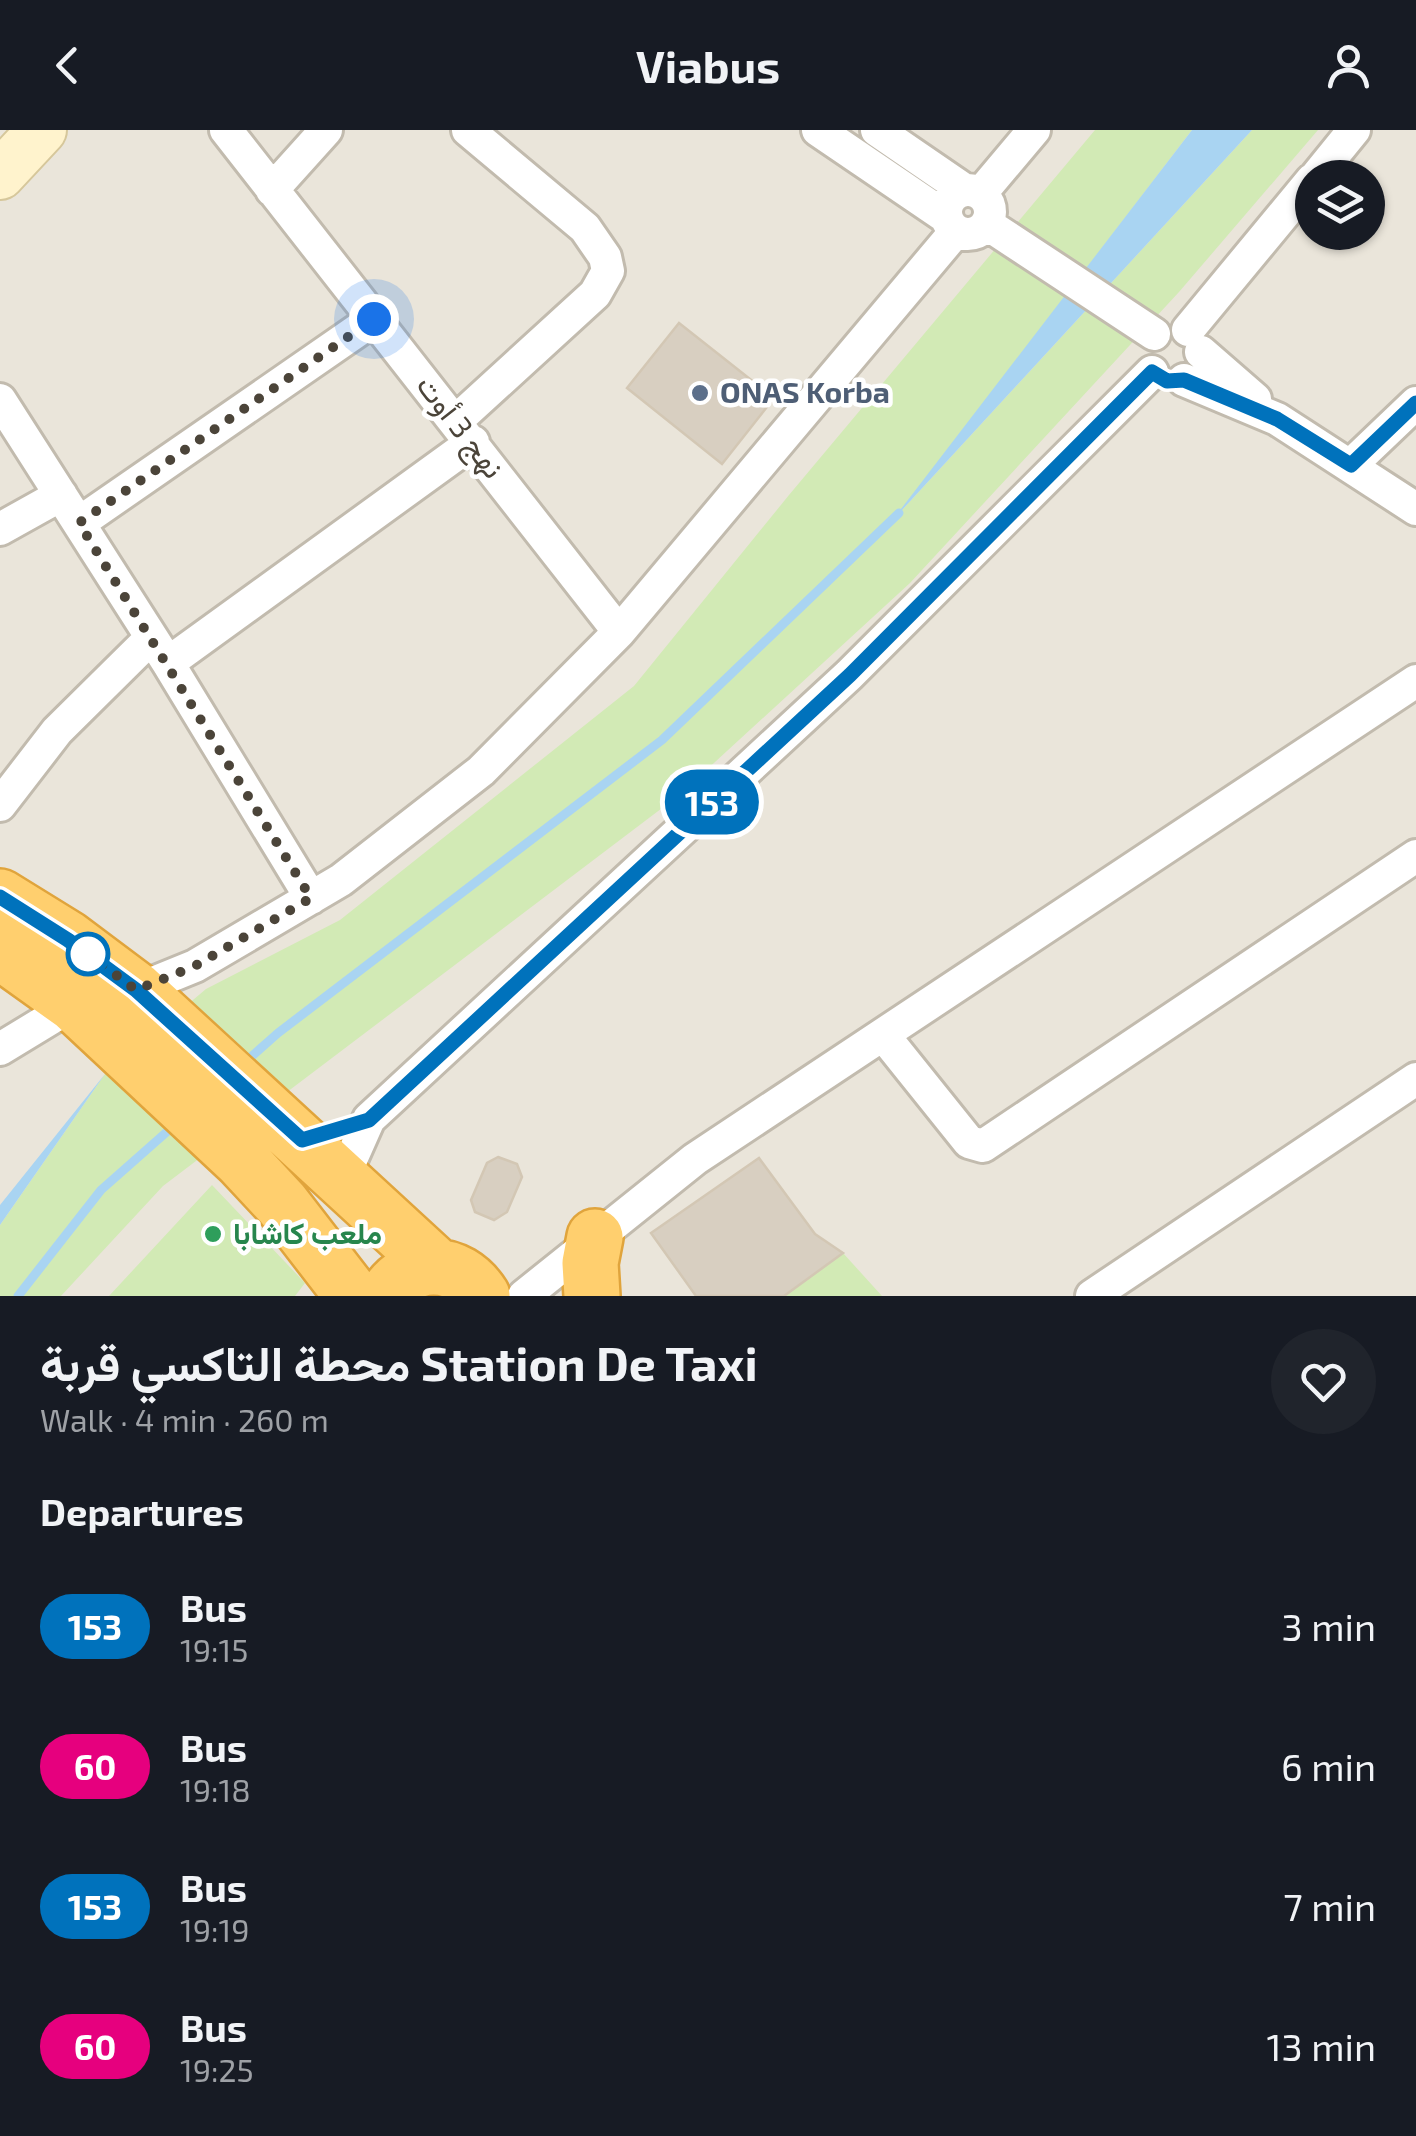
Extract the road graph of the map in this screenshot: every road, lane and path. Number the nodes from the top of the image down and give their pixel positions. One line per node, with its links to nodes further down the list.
1 (226, 130): 9 (street, نهج 3 أوت)
2 (326, 130): 9 (street)
3 (468, 130): 16 (street)
4 (818, 130): 11 (street)
5 (877, 130): 11 (street)
6 (1034, 130): 11 (street)
7 (1354, 130): 8 (street)
8 (1330, 160)
9 (272, 190): 12 (street, نهج 3 أوت)
10 (1295, 205): 13 (street)
11 (973, 215): 13 (street); 22 (street)
12 (374, 319): 16 (street, نهج 3 أوت); 20 (street)
13 (1181, 359): 17 (street); 34 (street)
14 (0, 400): 18 (street)
15 (1416, 403): 17 (street)
16 (464, 432): 22 (street, نهج 3 أوت); 23 (street)
17 (1351, 465): 19 (street)
18 (60, 495): 20 (street); 21 (street)
19 (1416, 509)
20 (79, 523): 23 (street)
21 (0, 529)
22 (619, 632): 28 (street)
23 (159, 650): 25 (street); 28 (street)
24 (1416, 681): 31 (street)
25 (0, 805)
26 (1416, 856): 31 (street)
27 (0, 897): 30 (highway)
28 (311, 898): 30 (street)
29 (0, 951): 30 (highway)
30 (118, 1009): 32 (street); 35 (highway); 39 (highway)
31 (884, 1036): 37 (street)
32 (0, 1049)
33 (1416, 1080): 44 (street)
34 (369, 1120): 35 (street); 36 (street)
35 (294, 1133): 36 (highway)
36 (342, 1180): 38 (highway)
37 (596, 1237): 42 (street); 43 (highway)
38 (436, 1266): 40 (highway); 41 (highway)
39 (353, 1296)
40 (386, 1296)
41 (482, 1296)
42 (524, 1296)
43 (592, 1296)
44 (1092, 1296)

